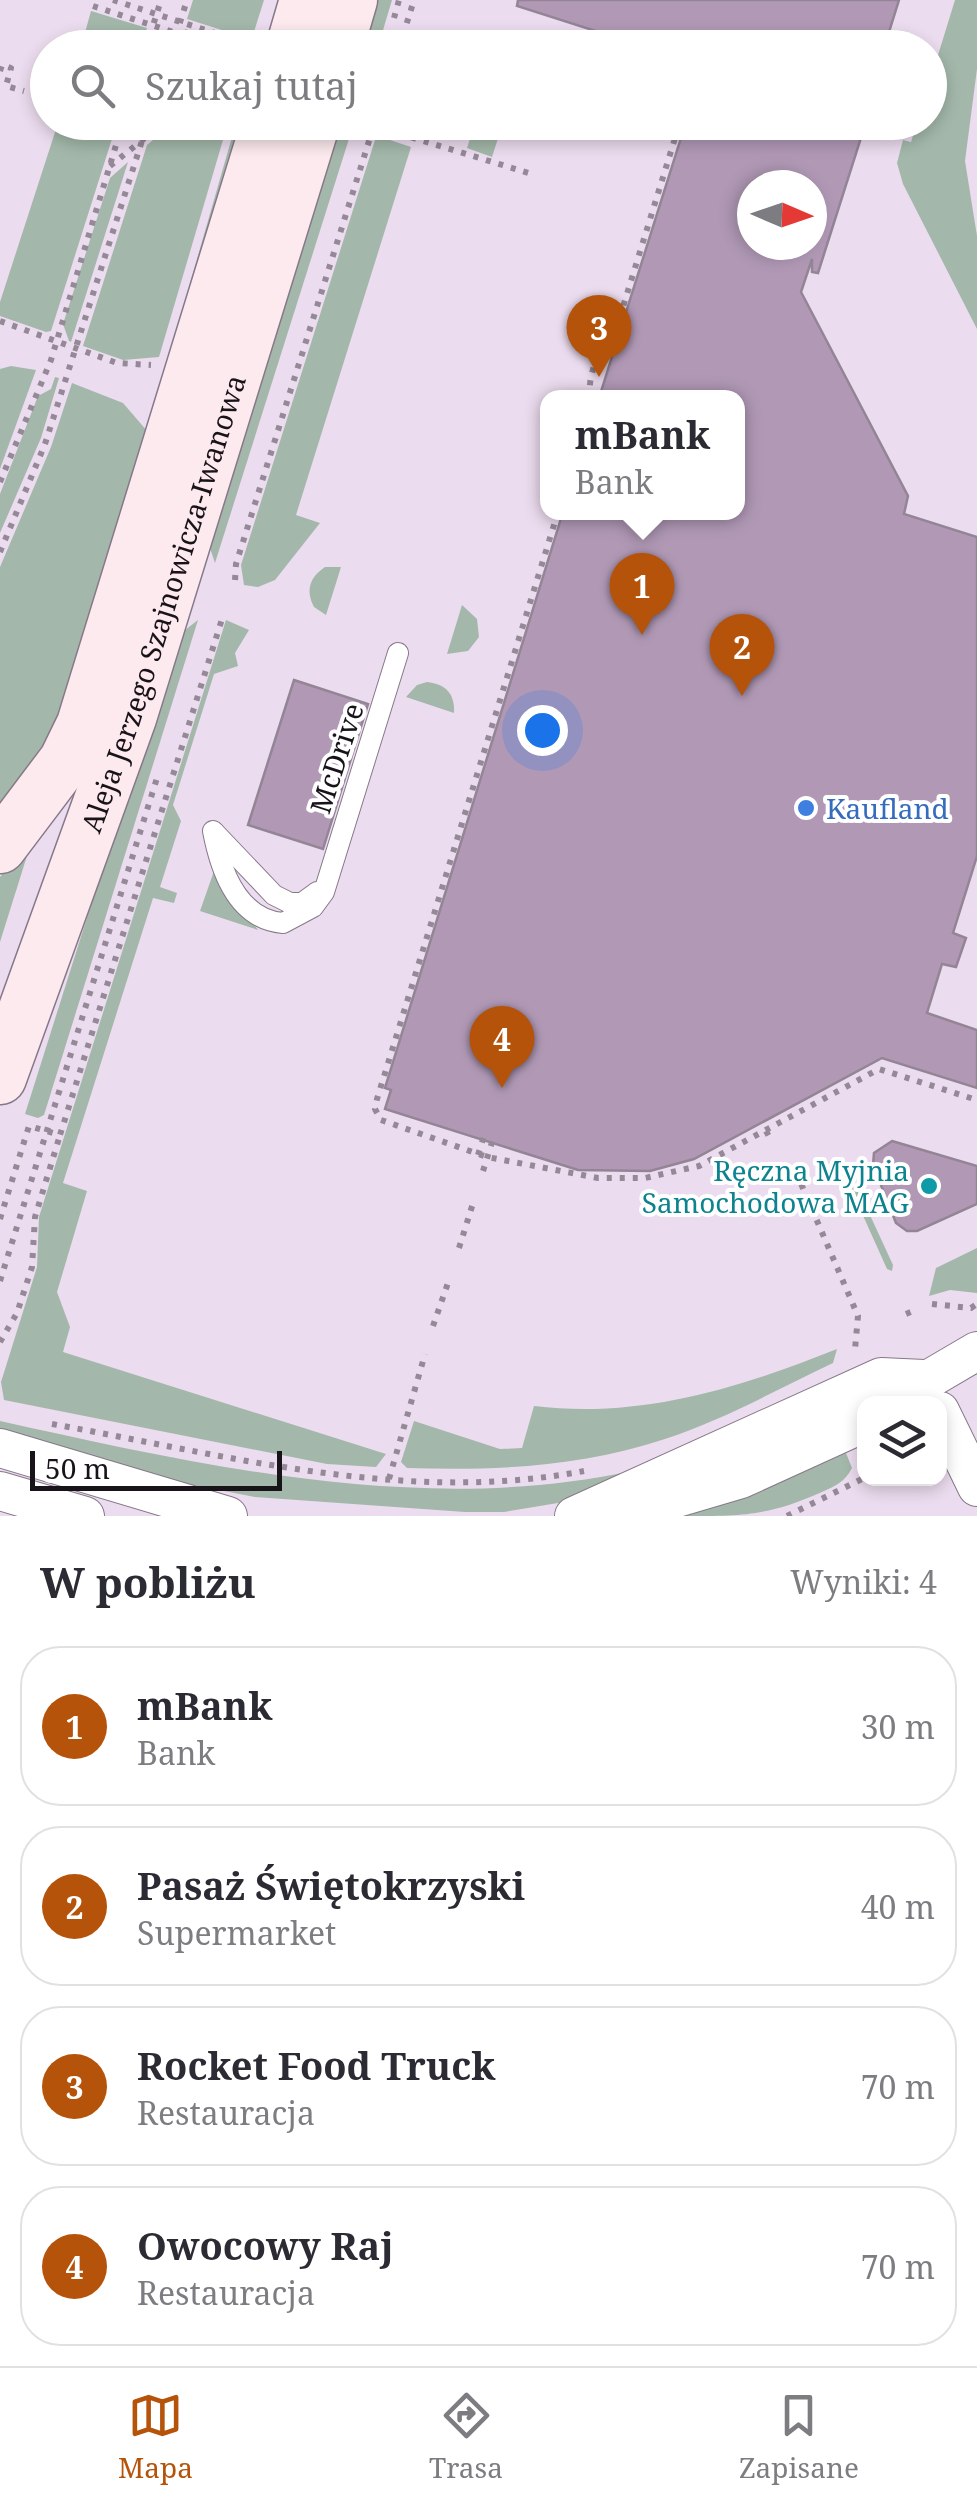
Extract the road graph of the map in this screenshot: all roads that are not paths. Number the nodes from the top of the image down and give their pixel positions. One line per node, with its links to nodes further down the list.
1 (306, 0): 3 (main road)
2 (350, 0): 4 (main road)
3 (297, 30)
4 (342, 30)
5 (261, 140): 7 (main road, Aleja Jerzego Szajnowicza-Iwanowa)
6 (308, 140): 9 (main road, Aleja Jerzego Szajnowicza-Iwanowa)
7 (171, 385): 9 (lane); 11 (main road, Aleja Jerzego Szajnowicza-Iwanowa)
8 (398, 653): 10 (lane, McDrive)
9 (130, 718): 12 (main road, Aleja Jerzego Szajnowicza-Iwanowa)
10 (213, 830)
11 (0, 847)
12 (0, 1078)
13 (977, 1351): 15 (street)
14 (928, 1396): 23 (street)
15 (935, 1396)
16 (857, 1426): 24 (street)
17 (947, 1426): 19 (street)
18 (0, 1448): 22 (street)
19 (977, 1487)
20 (0, 1491): 21 (street)
21 (85, 1516)
22 (228, 1516)
23 (574, 1516)
24 (613, 1516)

